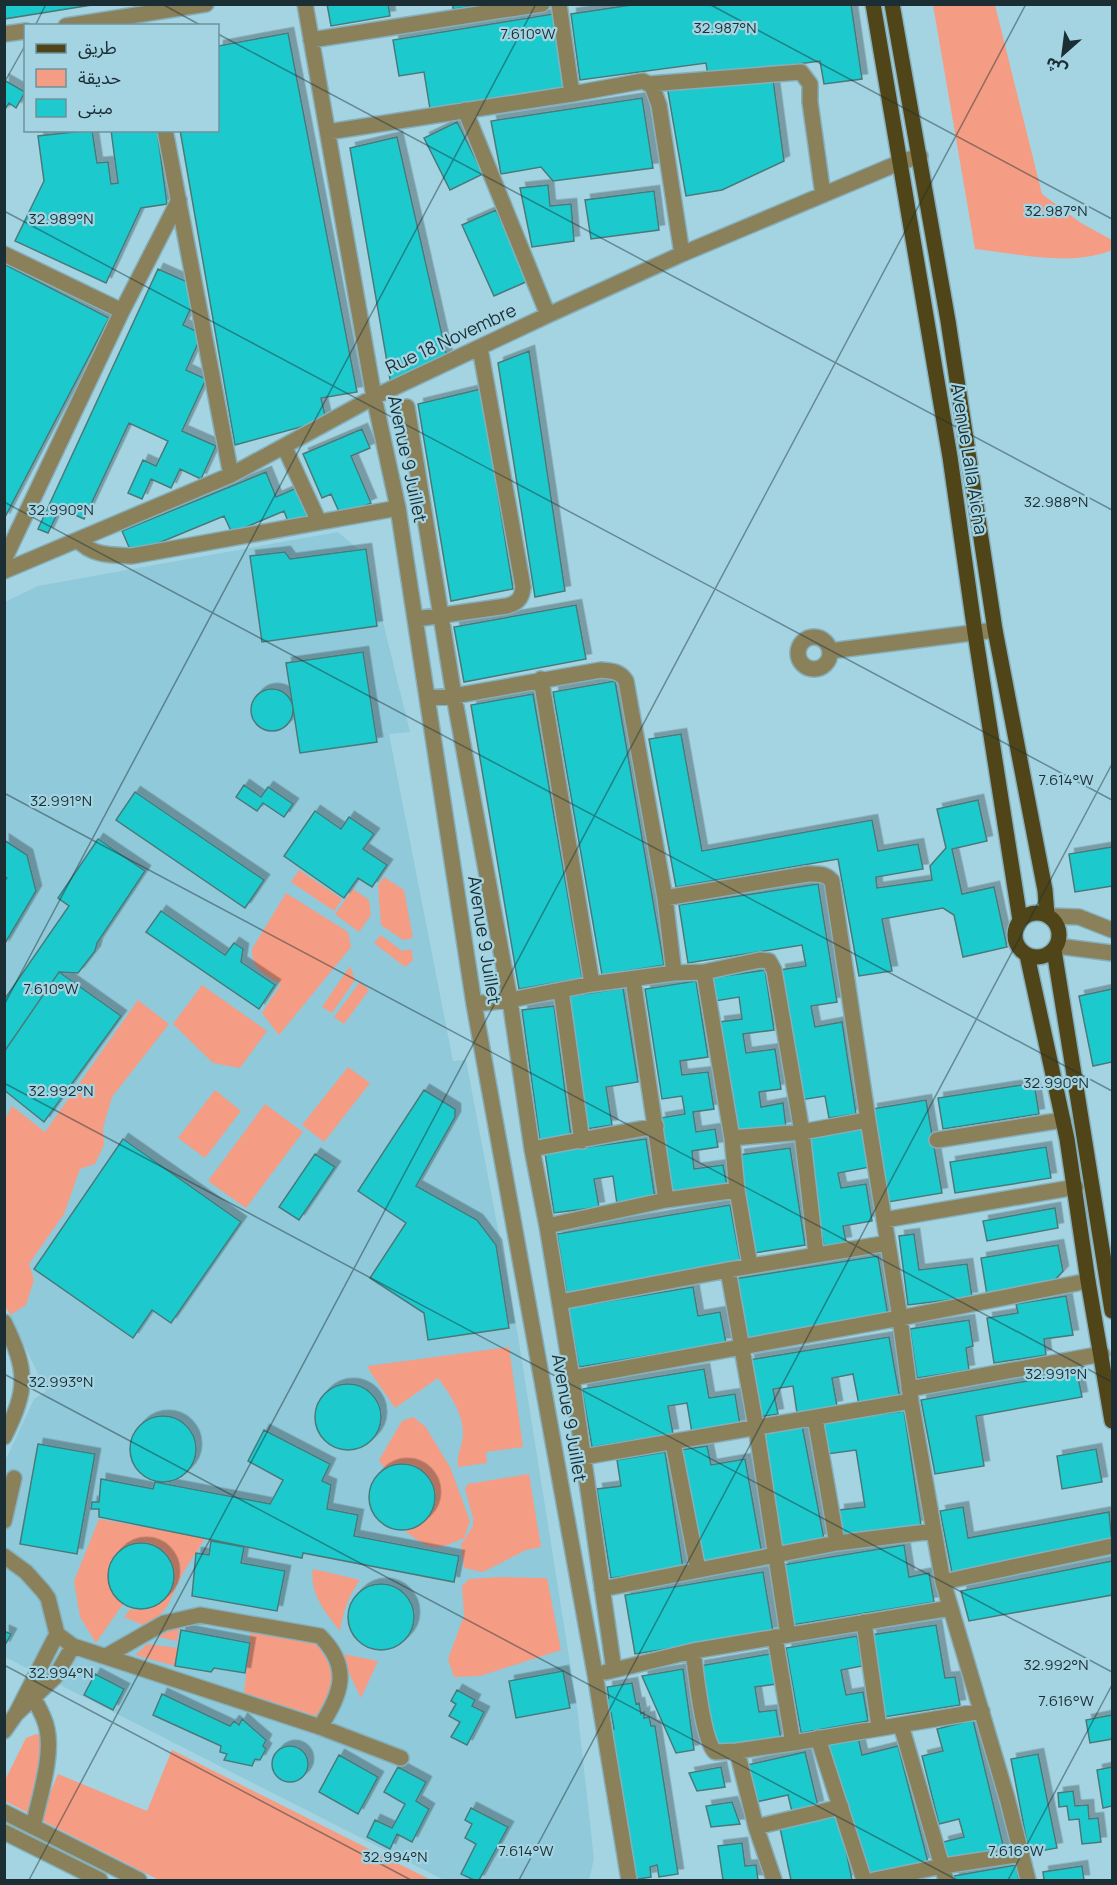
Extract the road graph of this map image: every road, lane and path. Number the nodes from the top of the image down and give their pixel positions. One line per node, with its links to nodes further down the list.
1 (206, 4): 7 (street)
2 (305, 4): 11 (street, Avenue 9 Juillet)
3 (542, 4): 11 (street)
4 (559, 4): 13 (street)
5 (873, 4): 18 (main road, Avenue Lalla Aicha)
6 (892, 4): 17 (main road, Avenue Lalla Aicha)
7 (142, 15): 8 (street)
8 (80, 24)
9 (24, 31): 10 (street)
10 (4, 34)
11 (311, 40): 16 (street, Avenue 9 Juillet)
12 (649, 84): 13 (street); 19 (street); 22 (street)
13 (572, 94): 14 (street)
14 (465, 110): 16 (street); 24 (street)
15 (165, 132): 20 (street)
16 (328, 132): 26 (street, Avenue 9 Juillet)
17 (920, 156): 18 (street, Rue 18 Novembre); 37 (main road, Avenue Lalla Aicha)
18 (901, 162): 19 (street, Rue 18 Novembre); 38 (main road, Avenue Lalla Aicha)
19 (823, 195): 22 (street, Rue 18 Novembre)
20 (179, 200): 23 (street); 29 (street)
21 (4, 254): 23 (street)
22 (682, 254): 24 (street, Rue 18 Novembre)
23 (122, 311): 33 (street)
24 (548, 315): 25 (street, Rue 18 Novembre)
25 (480, 348): 26 (street, Rue 18 Novembre); 35 (street)
26 (374, 397): 28 (street, Rue 18 Novembre); 30 (street, Avenue 9 Juillet)
27 (407, 407): 35 (street)
28 (284, 446): 29 (street, Rue 18 Novembre); 31 (street)
29 (231, 475): 32 (street, Rue 18 Novembre)
30 (398, 508): 31 (street); 36 (street, Avenue 9 Juillet)
31 (319, 522): 32 (street)
32 (78, 540): 34 (street, Rue 18 Novembre)
33 (4, 560)
34 (4, 571)
35 (442, 616): 36 (street); 41 (street)
36 (416, 619): 42 (street, Avenue 9 Juillet)
37 (995, 630): 38 (street); 44 (main road, Avenue Lalla Aicha)
38 (975, 633): 39 (street); 45 (main road, Avenue Lalla Aicha)
39 (830, 651)
40 (541, 679): 41 (street); 43 (street); 53 (street)
41 (454, 696): 42 (street); 55 (street)
42 (428, 698): 56 (street, Avenue 9 Juillet)
43 (665, 898): 51 (street); 57 (street)
44 (1048, 916): 45 (main road); 46 (street); 47 (main road, Avenue Lalla Aicha)
45 (1020, 920): 49 (main road, Avenue Lalla Aicha)
46 (1113, 930)
47 (1055, 948): 48 (street); 49 (main road); 75 (main road, Avenue Lalla Aicha)
48 (1113, 953)
49 (1027, 955): 58 (main road, Avenue Lalla Aicha)
50 (704, 972): 51 (street); 60 (street); 61 (street)
51 (674, 973): 52 (street)
52 (633, 979): 53 (street); 59 (street)
53 (592, 984): 54 (street)
54 (561, 990): 55 (street); 63 (street)
55 (510, 1000): 56 (street); 64 (street)
56 (474, 1004): 109 (street, Avenue 9 Juillet)
57 (868, 1120): 60 (street); 68 (street)
58 (1063, 1120): 62 (street); 65 (main road, Avenue Lalla Aicha)
59 (656, 1126): 63 (street); 67 (street)
60 (802, 1132): 61 (street); 71 (street)
61 (732, 1138): 66 (street)
62 (937, 1140)
63 (582, 1141): 64 (street)
64 (532, 1149): 69 (street)
65 (1076, 1186): 68 (street); 74 (main road, Avenue Lalla Aicha)
66 (737, 1190): 67 (street); 72 (street)
67 (666, 1200): 69 (street)
68 (884, 1220): 70 (street)
69 (547, 1226): 76 (street)
70 (888, 1243): 71 (street); 78 (street)
71 (816, 1254): 72 (street)
72 (750, 1266): 73 (street)
73 (728, 1270): 76 (street); 80 (street)
74 (1088, 1281): 78 (street); 81 (main road, Avenue Lalla Aicha)
75 (1111, 1293): 77 (main road, Avenue Lalla Aicha)
76 (560, 1302): 82 (street)
77 (1113, 1311)
78 (900, 1318): 80 (street); 83 (street)
79 (4, 1322): 84 (street)
80 (742, 1347): 82 (street); 87 (street)
81 (1102, 1354): 83 (street); 86 (main road, Avenue Lalla Aicha)
82 (572, 1378): 90 (street)
83 (910, 1395): 85 (street); 93 (street)
84 (11, 1407): 88 (street)
85 (815, 1418): 87 (street); 94 (street)
86 (1113, 1421)
87 (756, 1427): 89 (street); 97 (street)
88 (4, 1437)
89 (673, 1443): 90 (street); 98 (street)
90 (583, 1458): 100 (street)
91 (14, 1478): 92 (street)
92 (4, 1521)
93 (934, 1531): 94 (street); 99 (street)
94 (837, 1543): 97 (street)
95 (1113, 1546): 99 (street)
96 (4, 1556): 103 (street)
97 (776, 1556): 98 (street); 104 (street)
98 (698, 1570): 100 (street)
99 (944, 1582): 101 (street)
100 (602, 1589): 108 (street)
101 (951, 1608): 102 (street); 111 (street)
102 (864, 1622): 104 (street); 115 (street)
103 (57, 1634): 105 (street); 112 (street)
104 (782, 1636): 106 (street); 118 (street)
105 (73, 1646): 107 (street); 110 (street)
106 (693, 1651): 108 (street); 119 (street)
107 (106, 1656): 114 (street); 114 (street)
108 (614, 1670): 109 (street)
109 (596, 1674): 130 (street, Avenue 9 Juillet)
110 (34, 1699): 112 (street); 123 (street)
111 (982, 1711): 113 (street); 126 (street)
112 (16, 1714): 116 (street)
113 (901, 1725): 115 (street); 127 (street)
114 (320, 1727): 120 (street)
115 (879, 1727): 117 (street)
116 (4, 1731)
117 (818, 1738): 118 (street); 121 (street)
118 (794, 1743): 119 (street)
119 (737, 1751): 124 (street)
120 (401, 1758)
121 (841, 1807): 124 (street); 132 (street)
122 (4, 1812): 123 (street)
123 (33, 1827): 129 (street)
124 (756, 1827): 131 (street)
125 (4, 1832): 128 (street)
126 (1022, 1854): 127 (street); 134 (street)
127 (944, 1873): 133 (street)
128 (100, 1881)
129 (139, 1881)
130 (629, 1881)
131 (774, 1881)
132 (864, 1881)
133 (874, 1881)
134 (1028, 1881)

